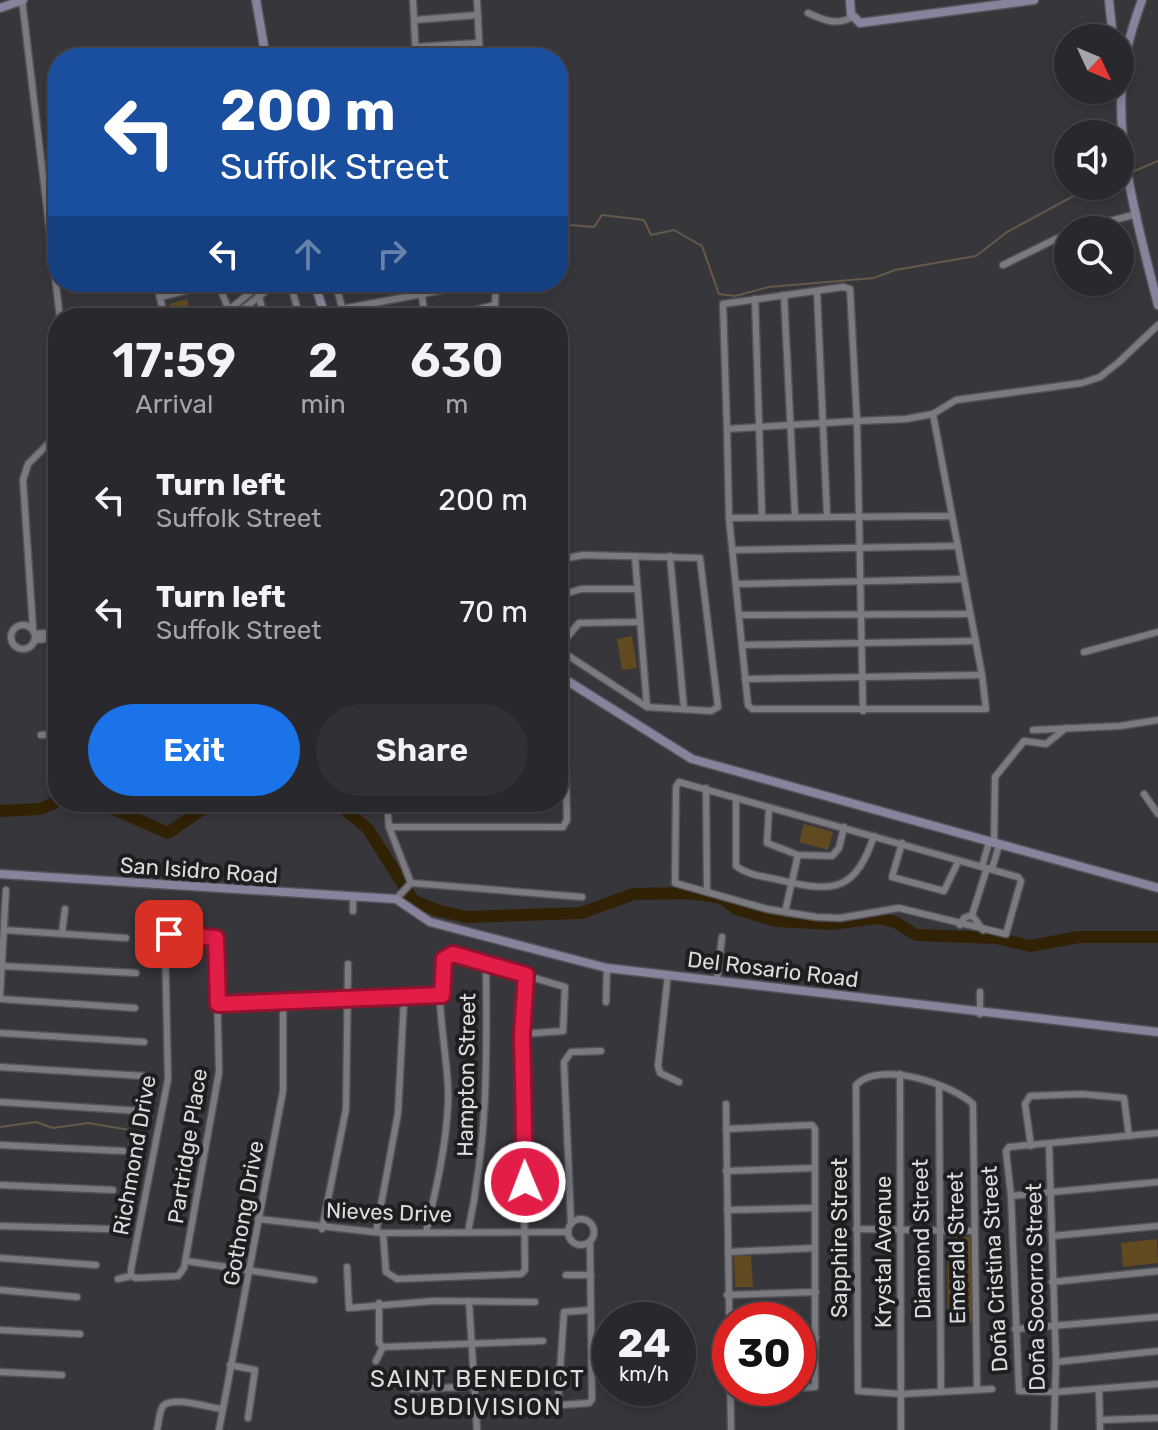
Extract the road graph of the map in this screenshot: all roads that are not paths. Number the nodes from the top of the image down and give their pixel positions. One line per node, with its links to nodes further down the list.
1 (22, 0): 9 (main road); 23 (street)
2 (256, 0): 18 (main road)
3 (413, 0): 13 (street)
4 (477, 0): 11 (street)
5 (850, 0): 12 (main road)
6 (1034, 0): 12 (main road)
7 (1109, 0): 14 (main road)
8 (1142, 0): 15 (main road)
9 (0, 8)
10 (808, 13): 12 (street)
11 (478, 15): 13 (street); 16 (street)
12 (852, 17)
13 (414, 20): 17 (street)
14 (1112, 24)
15 (1134, 26)
16 (479, 43): 17 (street); 19 (street)
17 (415, 47)
18 (264, 48)
19 (479, 48)
20 (1124, 104): 21 (main road)
21 (1137, 214): 22 (street); 40 (main road)
22 (1129, 216)
23 (48, 218)
24 (1054, 240): 25 (street)
25 (1003, 265)
26 (817, 291): 35 (street); 50 (street); 51 (street)
27 (159, 292): 37 (street)
28 (181, 292): 37 (street)
29 (250, 292): 42 (street)
30 (258, 292): 38 (street)
31 (264, 292): 38 (street)
32 (421, 292): 36 (street)
33 (440, 292): 36 (street)
34 (496, 292): 47 (street)
35 (784, 295): 39 (street); 52 (street)
36 (422, 296): 45 (street); 46 (street)
37 (160, 297): 41 (street)
38 (258, 297): 43 (street); 44 (street)
39 (755, 299): 53 (street); 54 (street)
40 (1158, 305)
41 (163, 308)
42 (232, 308)
43 (244, 308)
44 (261, 308)
45 (348, 308)
46 (424, 308)
47 (479, 308)
48 (1158, 325): 49 (street)
49 (933, 414): 50 (street); 60 (street)
50 (857, 421): 51 (street); 56 (street)
51 (824, 423): 52 (street); 57 (street)
52 (792, 425): 53 (street); 59 (street)
53 (759, 427): 54 (street); 58 (street)
54 (727, 429): 61 (street)
55 (48, 444): 79 (street)
56 (860, 514): 57 (street); 60 (street); 63 (street)
57 (827, 515): 59 (street)
58 (762, 516): 59 (street); 61 (street)
59 (795, 516)
60 (952, 516): 62 (street)
61 (729, 518): 64 (street)
62 (958, 546): 63 (street); 68 (street)
63 (860, 547): 64 (street); 69 (street)
64 (732, 550): 70 (street)
65 (670, 556): 66 (street); 92 (street); 92 (street)
66 (635, 557): 67 (street); 71 (street)
67 (568, 558)
68 (964, 579): 69 (street); 74 (street)
69 (861, 581): 70 (street); 73 (street)
70 (736, 584): 75 (street)
71 (636, 589): 72 (street); 76 (street)
72 (568, 593)
73 (862, 612): 74 (street); 75 (street); 83 (street)
74 (970, 614): 82 (street)
75 (739, 615): 84 (street)
76 (638, 622): 81 (street); 91 (street)
77 (1158, 632): 85 (street)
78 (48, 633): 79 (street)
79 (34, 634): 80 (street)
80 (48, 636)
81 (568, 637)
82 (976, 641): 83 (street); 87 (street)
83 (862, 644): 84 (street); 88 (street)
84 (742, 645): 89 (street)
85 (1084, 652)
86 (568, 656): 91 (street)
87 (982, 675): 88 (street); 93 (street)
88 (863, 676): 89 (street); 93 (street)
89 (745, 679): 93 (street)
90 (568, 681): 110 (main road)
91 (647, 707): 92 (street)
92 (684, 709)
93 (863, 711)
94 (1158, 720): 95 (street)
95 (1066, 728): 96 (street); 110 (street)
96 (1033, 730)
97 (41, 735): 98 (street)
98 (48, 735)
99 (706, 788): 101 (street); 118 (street); 118 (street)
100 (1144, 794): 105 (street)
101 (736, 799): 102 (street); 115 (street)
102 (769, 808): 107 (street); 111 (street)
103 (388, 812): 106 (street)
104 (565, 812): 106 (street)
105 (1158, 814)
106 (389, 827): 116 (street)
107 (844, 827): 108 (street); 111 (street)
108 (874, 836): 109 (street); 115 (street)
109 (902, 843): 112 (street); 112 (street)
110 (994, 844): 113 (street); 117 (main road)
111 (798, 855): 115 (street)
112 (958, 862): 113 (street)
113 (987, 868): 127 (street); 130 (street)
114 (0, 874): 121 (main road, San Isidro Road)
115 (790, 883): 125 (street)
116 (410, 884): 120 (street); 122 (street)
117 (1158, 888)
118 (707, 889): 125 (street)
119 (6, 890): 126 (street)
120 (398, 895): 121 (main road, San Isidro Road); 138 (main road, Del Rosario Road)
121 (353, 896): 124 (street)
122 (582, 897)
123 (65, 909): 131 (street)
124 (353, 911)
125 (785, 912): 128 (street)
126 (2, 913): 129 (street)
127 (972, 915): 128 (street); 130 (street)
128 (960, 925): 130 (street)
129 (4, 930): 131 (street); 137 (street)
130 (983, 930)
131 (62, 933): 134 (street)
132 (206, 936): 150 (street, Partridge Place); 209 (street, Richmond Drive)
133 (722, 937): 142 (street)
134 (126, 938)
135 (348, 964): 146 (street)
136 (486, 965): 141 (street); 144 (street); 194 (street, Hampton Street)
137 (2, 966): 139 (street); 145 (street)
138 (607, 968): 140 (main road, Del Rosario Road); 149 (street)
139 (136, 973)
140 (668, 974): 142 (main road, Del Rosario Road); 161 (street)
141 (526, 975): 155 (street); 155 (street)
142 (717, 980): 152 (main road, Del Rosario Road)
143 (980, 992): 152 (street)
144 (442, 995): 147 (street); 193 (street)
145 (0, 998): 151 (street)
146 (347, 999): 147 (street); 148 (street); 187 (street)
147 (404, 999): 192 (street)
148 (283, 1001): 150 (street); 182 (street, Gothong Drive)
149 (606, 1002)
150 (218, 1004): 202 (street, Partridge Place)
151 (135, 1008)
152 (980, 1014): 153 (main road, Del Rosario Road)
153 (1158, 1032)
154 (0, 1033): 156 (street)
155 (522, 1034): 196 (street)
156 (144, 1042)
157 (601, 1051): 183 (street)
158 (0, 1067): 160 (street)
159 (900, 1074): 162 (street); 188 (street, Sapphire Street); 189 (street, Krystal Avenue)
160 (144, 1076)
161 (679, 1082)
162 (939, 1087): 190 (street, Diamond Street); 191 (street, Emerald Street)
163 (0, 1102): 165 (street)
164 (726, 1104): 166 (street)
165 (141, 1111)
166 (726, 1129): 173 (street); 174 (street)
167 (1158, 1133): 168 (street)
168 (1129, 1136): 169 (street); 171 (street)
169 (1049, 1144): 171 (street); 178 (street, Doña Socorro Street)
170 (0, 1145): 172 (street)
171 (1031, 1146): 179 (street, Doña Cristina Street)
172 (123, 1151)
173 (815, 1168): 174 (street); 180 (street)
174 (726, 1171): 181 (street)
175 (1158, 1182): 178 (street)
176 (0, 1185): 177 (street)
177 (113, 1190)
178 (1051, 1192): 179 (street); 197 (street, Doña Socorro Street)
179 (1011, 1196): 225 (street, Doña Cristina Street)
180 (814, 1208): 181 (street); 199 (street)
181 (727, 1210): 200 (street)
182 (258, 1219): 187 (street, Nieves Drive); 205 (street, Gothong Drive)
183 (571, 1223): 195 (street); 198 (street)
184 (0, 1226): 186 (street)
185 (1158, 1226): 197 (street)
186 (109, 1229)
187 (322, 1229): 192 (street, Nieves Drive)
188 (856, 1229): 189 (street); 246 (street, Sapphire Street)
189 (900, 1230): 190 (street); 246 (street, Krystal Avenue)
190 (938, 1230): 191 (street); 244 (street, Diamond Street)
191 (973, 1231): 241 (street, Emerald Street)
192 (380, 1232): 193 (street, Nieves Drive); 196 (street)
193 (426, 1232): 194 (street, Nieves Drive)
194 (468, 1232): 196 (street, Nieves Drive)
195 (568, 1232): 196 (street, Nieves Drive); 198 (street, Nieves Drive)
196 (525, 1233)
197 (1052, 1236): 212 (street, Doña Socorro Street)
198 (590, 1243): 208 (street)
199 (815, 1248): 200 (street); 214 (street)
200 (728, 1252): 215 (street)
201 (0, 1258): 203 (street)
202 (186, 1261): 205 (street); 209 (street, Partridge Place)
203 (96, 1265)
204 (347, 1267): 221 (street)
205 (248, 1271): 211 (street); 234 (street, Gothong Drive)
206 (1158, 1271): 212 (street)
207 (566, 1275): 208 (street)
208 (591, 1275): 222 (street)
209 (131, 1276): 210 (street)
210 (118, 1279)
211 (314, 1280)
212 (1052, 1282): 224 (street, Doña Socorro Street)
213 (0, 1290): 216 (street)
214 (816, 1292): 215 (street); 220 (street)
215 (727, 1295): 219 (street)
216 (77, 1297)
217 (469, 1301): 218 (street); 221 (street); 229 (street)
218 (535, 1302)
219 (727, 1302)
220 (816, 1302)
221 (379, 1303): 230 (street)
222 (591, 1310): 222 (street)
223 (1158, 1317): 224 (street)
224 (1054, 1325): 225 (street); 233 (street, Doña Socorro Street)
225 (1015, 1329): 245 (street, Doña Cristina Street)
226 (0, 1330): 227 (street)
227 (80, 1334)
228 (543, 1341): 229 (street)
229 (470, 1346): 230 (street); 239 (street)
230 (383, 1347): 232 (street)
231 (1158, 1351): 233 (street)
232 (376, 1361)
233 (1056, 1362): 245 (street, Doña Socorro Street)
234 (230, 1365): 248 (street, Gothong Drive); 249 (street)
235 (0, 1372): 236 (street)
236 (62, 1375)
237 (539, 1384): 239 (street)
238 (1158, 1384): 243 (street)
239 (474, 1388): 240 (street); 254 (street)
240 (412, 1389)
241 (977, 1389): 242 (street); 244 (street)
242 (992, 1389)
243 (1099, 1389): 245 (street); 251 (street)
244 (941, 1391): 246 (street)
245 (1056, 1392): 257 (street, Doña Socorro Street)
246 (902, 1394): 256 (street, Krystal Avenue)
247 (730, 1406): 255 (street)
248 (222, 1409): 252 (street); 253 (street, Gothong Drive)
249 (248, 1418)
250 (1158, 1418): 251 (street)
251 (1100, 1420): 258 (street)
252 (157, 1430)
253 (219, 1430)
254 (477, 1430)
255 (731, 1430)
256 (901, 1430)
257 (1054, 1430)
258 (1100, 1430)

